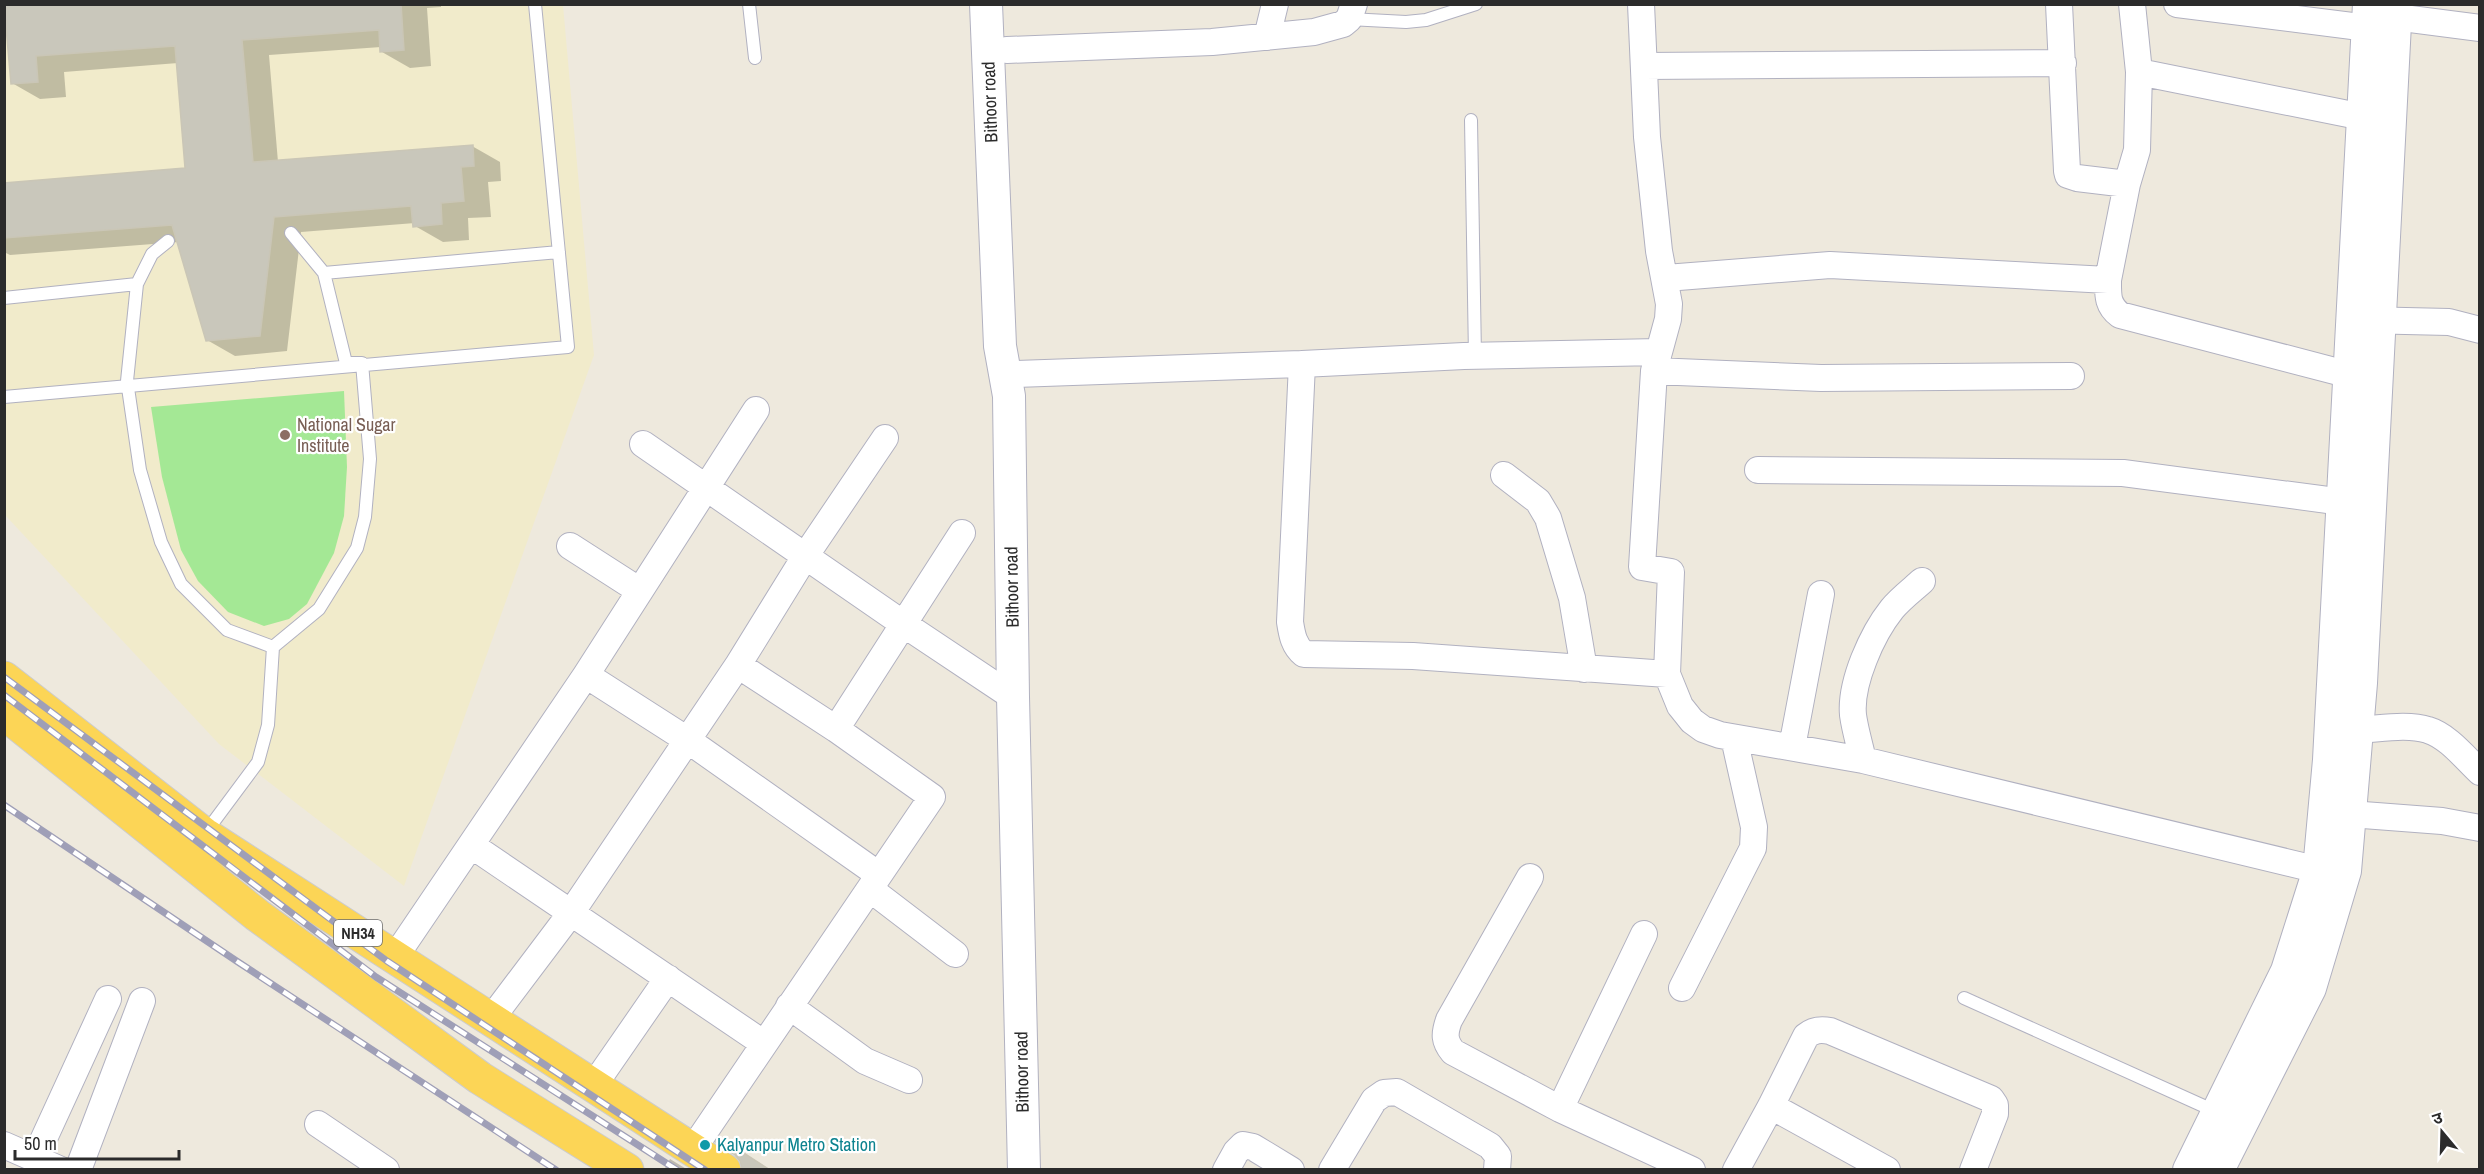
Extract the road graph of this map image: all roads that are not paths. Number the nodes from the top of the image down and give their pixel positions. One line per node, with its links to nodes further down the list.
1 (535, 4): 25 (lane)
2 (750, 4): 16 (lane)
3 (986, 4): 40 (street, Bithoor road)
4 (1006, 4): 15 (street)
5 (1275, 4): 14 (street)
6 (1476, 4): 11 (lane)
7 (1641, 4): 18 (street)
8 (2059, 4): 17 (street)
9 (2132, 4): 19 (street)
10 (2177, 4): 12 (street)
11 (1352, 12): 14 (street)
12 (2382, 14): 13 (street); 20 (street); 31 (street)
13 (2480, 28)
14 (1267, 37): 15 (street)
15 (1007, 50): 40 (street)
16 (755, 58)
17 (2063, 63): 18 (street); 22 (street)
18 (1644, 66): 27 (street)
19 (2139, 72): 20 (street); 22 (street)
20 (2363, 117): 31 (street)
21 (1471, 120): 33 (lane)
22 (2127, 184): 28 (street)
23 (291, 232): 26 (lane)
24 (168, 241): 29 (lane)
25 (559, 252): 26 (lane); 35 (lane)
26 (324, 273): 35 (lane)
27 (1666, 278): 28 (street); 34 (street)
28 (2108, 280): 37 (street)
29 (136, 284): 30 (lane); 39 (lane)
30 (4, 298)
31 (2367, 320): 32 (street); 37 (street); 65 (street)
32 (2480, 330)
33 (1475, 356): 34 (street); 36 (street)
34 (1657, 362): 38 (street); 59 (street)
35 (362, 363): 39 (lane); 56 (lane)
36 (1302, 364): 40 (street); 58 (street)
37 (2350, 375): 48 (street)
38 (2071, 376)
39 (127, 385): 41 (lane); 56 (lane)
40 (1012, 385): 62 (street, Bithoor road)
41 (4, 397)
42 (756, 410): 47 (street)
43 (885, 438): 51 (street)
44 (643, 444): 47 (street)
45 (1758, 470): 48 (street)
46 (1504, 475): 58 (street)
47 (708, 487): 51 (street); 53 (street)
48 (2343, 502): 75 (street)
49 (962, 533): 55 (street)
50 (570, 546): 53 (street)
51 (806, 555): 55 (street); 57 (street)
52 (1922, 581): 69 (street)
53 (640, 591): 60 (street)
54 (1821, 594): 68 (street)
55 (905, 625): 62 (street); 64 (street)
56 (273, 647): 73 (lane)
57 (738, 665): 64 (street); 67 (street)
58 (1584, 669): 59 (street)
59 (1667, 674): 66 (street)
60 (586, 675): 67 (street); 74 (street)
61 (4, 678): 73 (highway, NH34)
62 (1013, 697): 104 (street, Bithoor road)
63 (4, 713): 73 (highway, NH34)
64 (836, 729): 77 (street)
65 (2357, 730): 70 (street); 71 (street)
66 (1734, 738): 68 (street); 83 (street)
67 (689, 741): 77 (street); 78 (street)
68 (1792, 747): 69 (street)
69 (1863, 760): 75 (street)
70 (2480, 772)
71 (2350, 814): 72 (street); 114 (street)
72 (2480, 828)
73 (195, 845): 81 (highway, NH34); 102 (highway, NH34)
74 (471, 845): 78 (street); 81 (street)
75 (2319, 870): 94 (street)
76 (1530, 877): 93 (street)
77 (875, 882): 80 (street); 87 (street)
78 (571, 913): 82 (street); 88 (street)
79 (1644, 934): 93 (street)
80 (954, 954)
81 (395, 957): 88 (highway, NH34)
82 (668, 978): 89 (street); 91 (street)
83 (1682, 988)
84 (1964, 998): 94 (lane)
85 (108, 999): 98 (street)
86 (142, 1001): 100 (street)
87 (789, 1006): 89 (street); 90 (street)
88 (491, 1019): 91 (highway, NH34)
89 (763, 1043): 97 (street)
90 (909, 1080)
91 (594, 1085): 97 (highway, NH34)
92 (1771, 1106): 110 (street); 111 (street); 112 (street)
93 (1560, 1109): 109 (street)
94 (2217, 1112): 113 (street)
95 (318, 1124): 101 (street)
96 (4, 1145): 98 (street)
97 (693, 1149): 103 (highway, NH34)
98 (35, 1158): 99 (street)
99 (61, 1170)
100 (78, 1170)
101 (386, 1170)
102 (627, 1170)
103 (724, 1170)
104 (1024, 1170)
105 (1226, 1170): 106 (street)
106 (1291, 1170)
107 (1332, 1170): 108 (street)
108 (1497, 1170)
109 (1692, 1170)
110 (1736, 1170)
111 (1887, 1170)
112 (1973, 1170)
113 (2189, 1170)
114 (2218, 1170)

